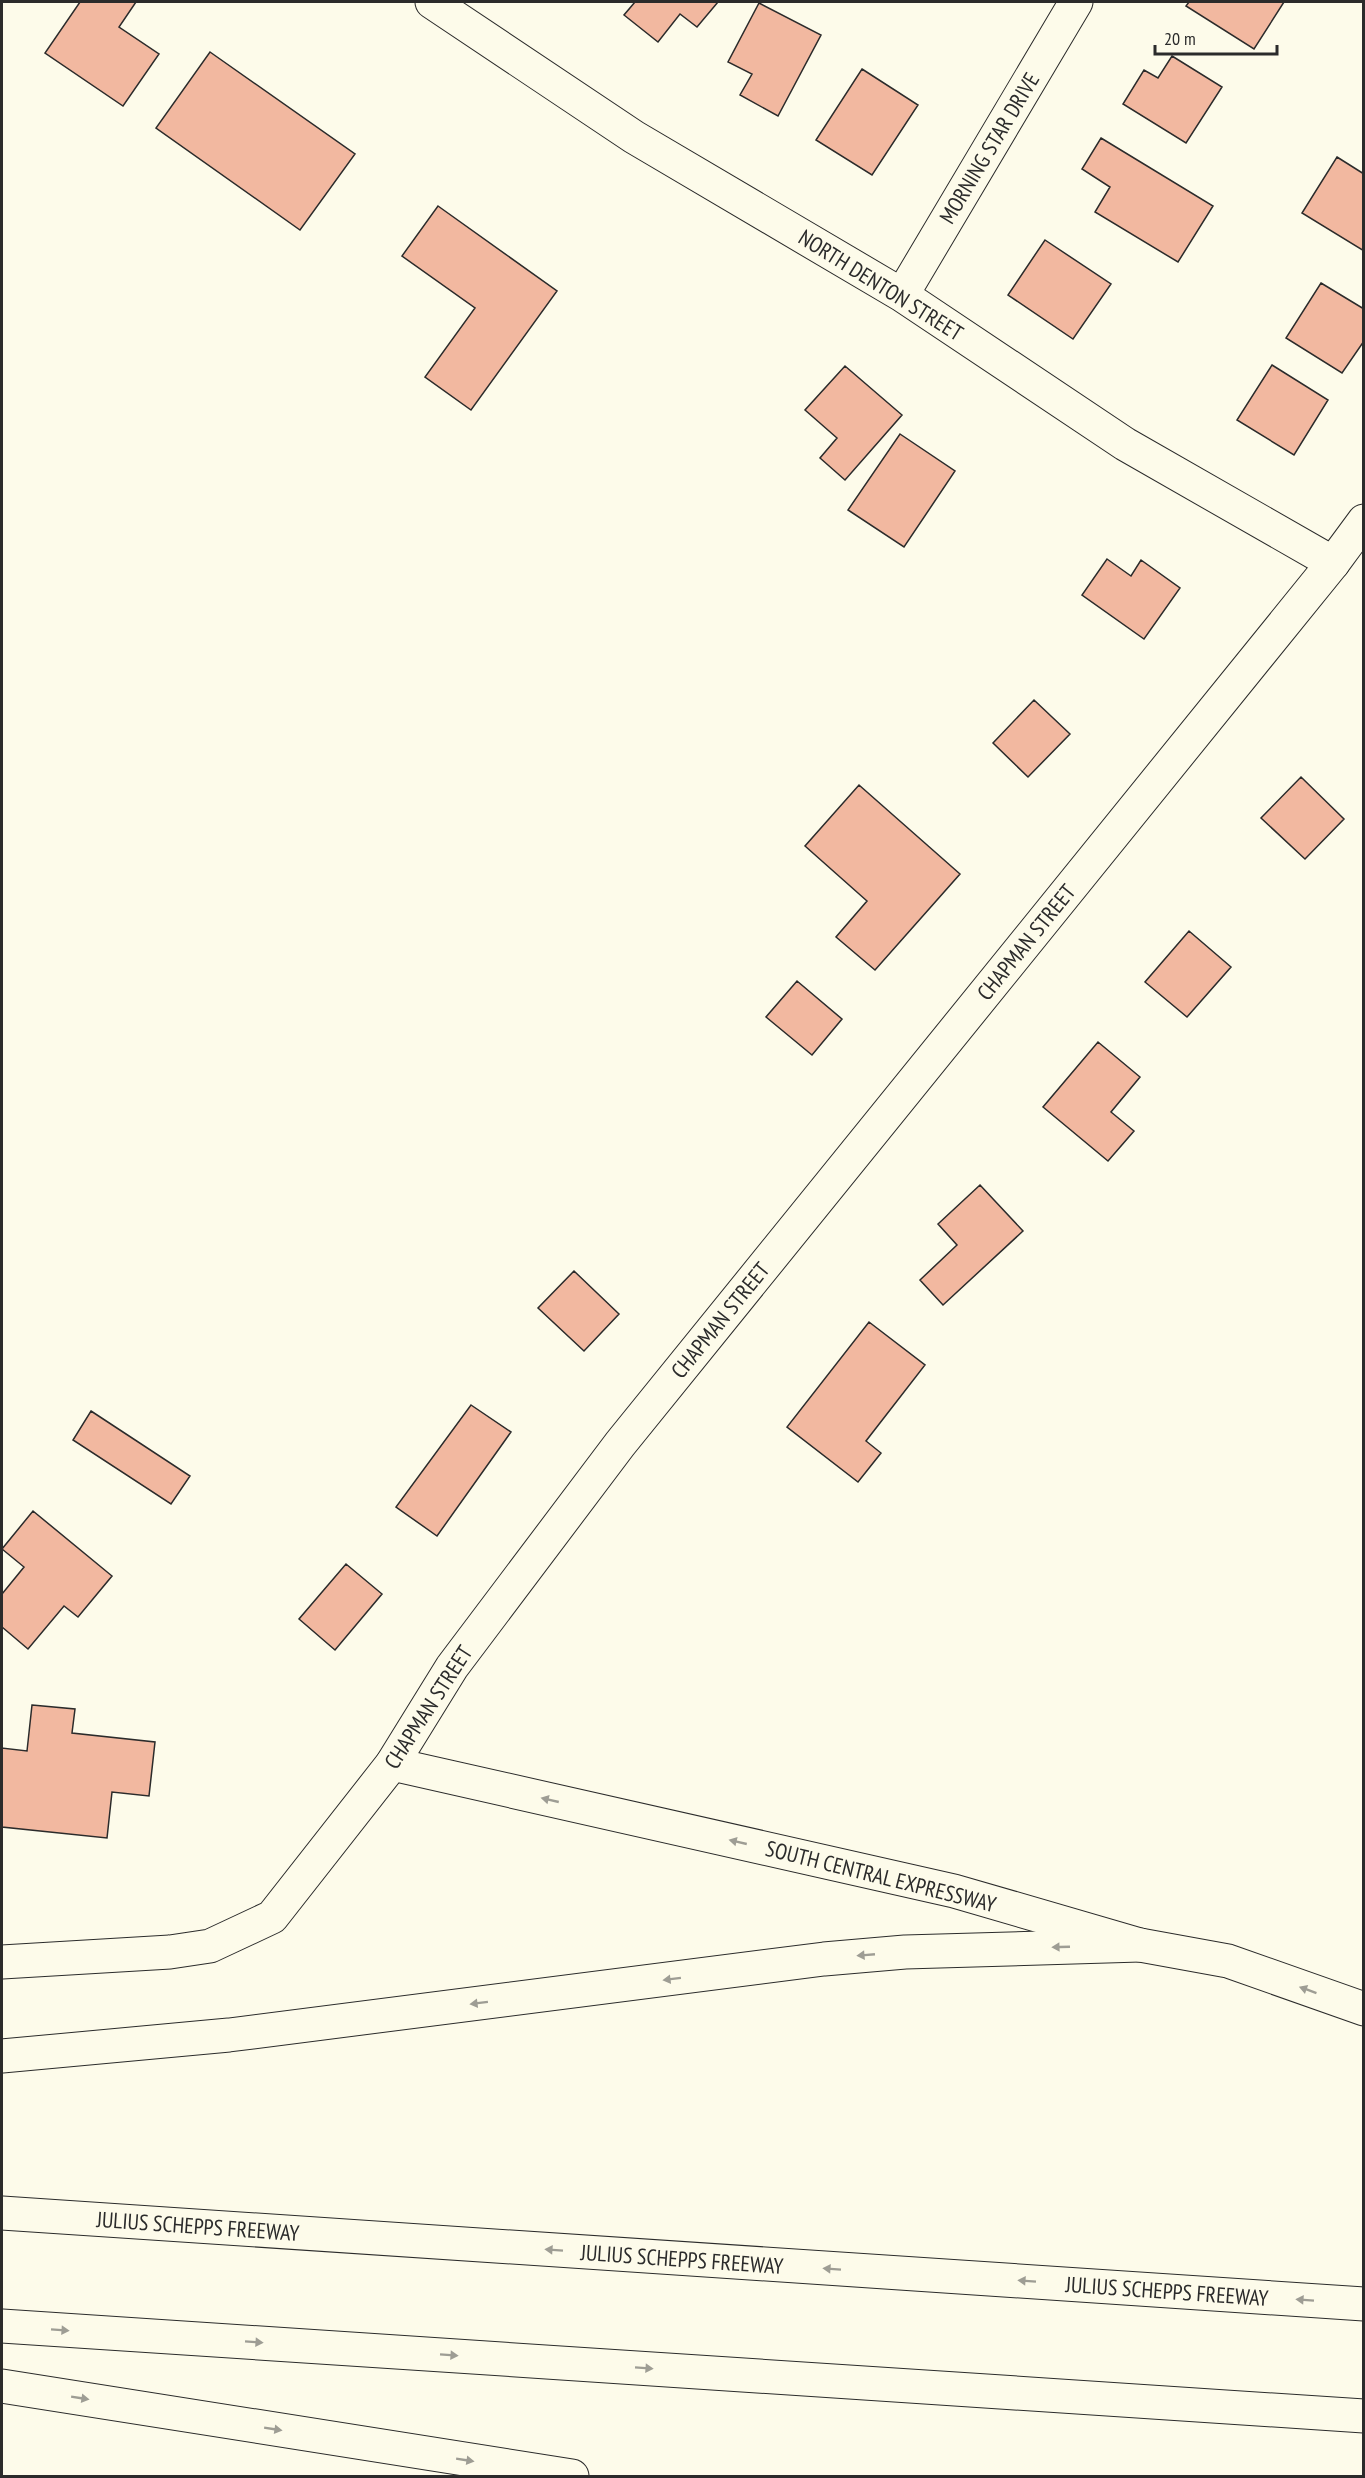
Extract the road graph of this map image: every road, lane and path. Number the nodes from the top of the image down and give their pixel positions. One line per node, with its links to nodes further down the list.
1 (432, 2): 3 (main road, NORTH DENTON STREET)
2 (1076, 2): 3 (main road, MORNING STAR DRIVE)
3 (902, 295): 5 (main road, NORTH DENTON STREET)
4 (1364, 521): 5 (main road, CHAPMAN STREET)
5 (1333, 563): 6 (main road, CHAPMAN STREET)
6 (392, 1764): 7 (main road, SOUTH CENTRAL EXPRESSWAY, one-way to 6); 8 (main road, CHAPMAN STREET)
7 (1140, 1945): 9 (main road, SOUTH CENTRAL EXPRESSWAY, one-way to 7); 10 (main road, one-way to 10)
8 (2, 1962)
9 (1364, 2009)
10 (2, 2056)
11 (2, 2214): 12 (main road, JULIUS SCHEPPS FREEWAY, one-way to 11)
12 (1364, 2304)
13 (2, 2326): 15 (main road, one-way to 15)
14 (2, 2386): 16 (main road, one-way to 16)
15 (1364, 2416)
16 (572, 2476)

